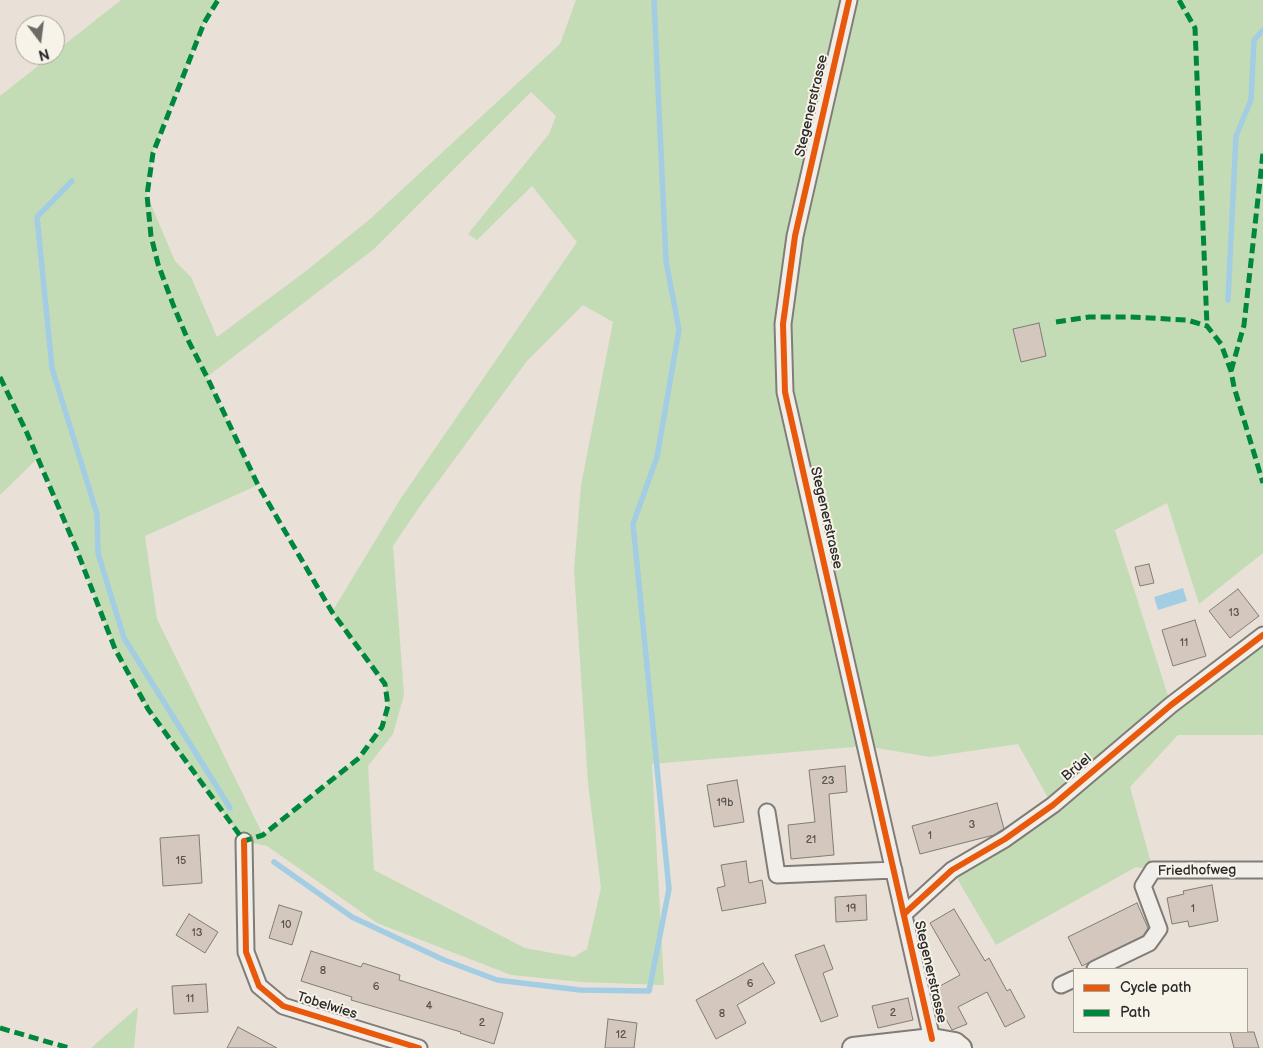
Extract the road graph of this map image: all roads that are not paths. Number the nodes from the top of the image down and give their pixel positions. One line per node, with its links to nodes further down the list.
1 (849, 0): 5 (street, Stegenerstrasse)
2 (1263, 635): 7 (street, Brüel)
3 (767, 812): 5 (street)
4 (244, 841): 10 (street, Tobelwies)
5 (894, 870): 7 (street, Stegenerstrasse)
6 (1263, 870): 8 (street, Friedhofweg)
7 (904, 914): 9 (street, Stegenerstrasse)
8 (1097, 968)
9 (932, 1039): 11 (street); 12 (street, Stegenerstrasse)
10 (419, 1048)
11 (853, 1048)
12 (961, 1048)

